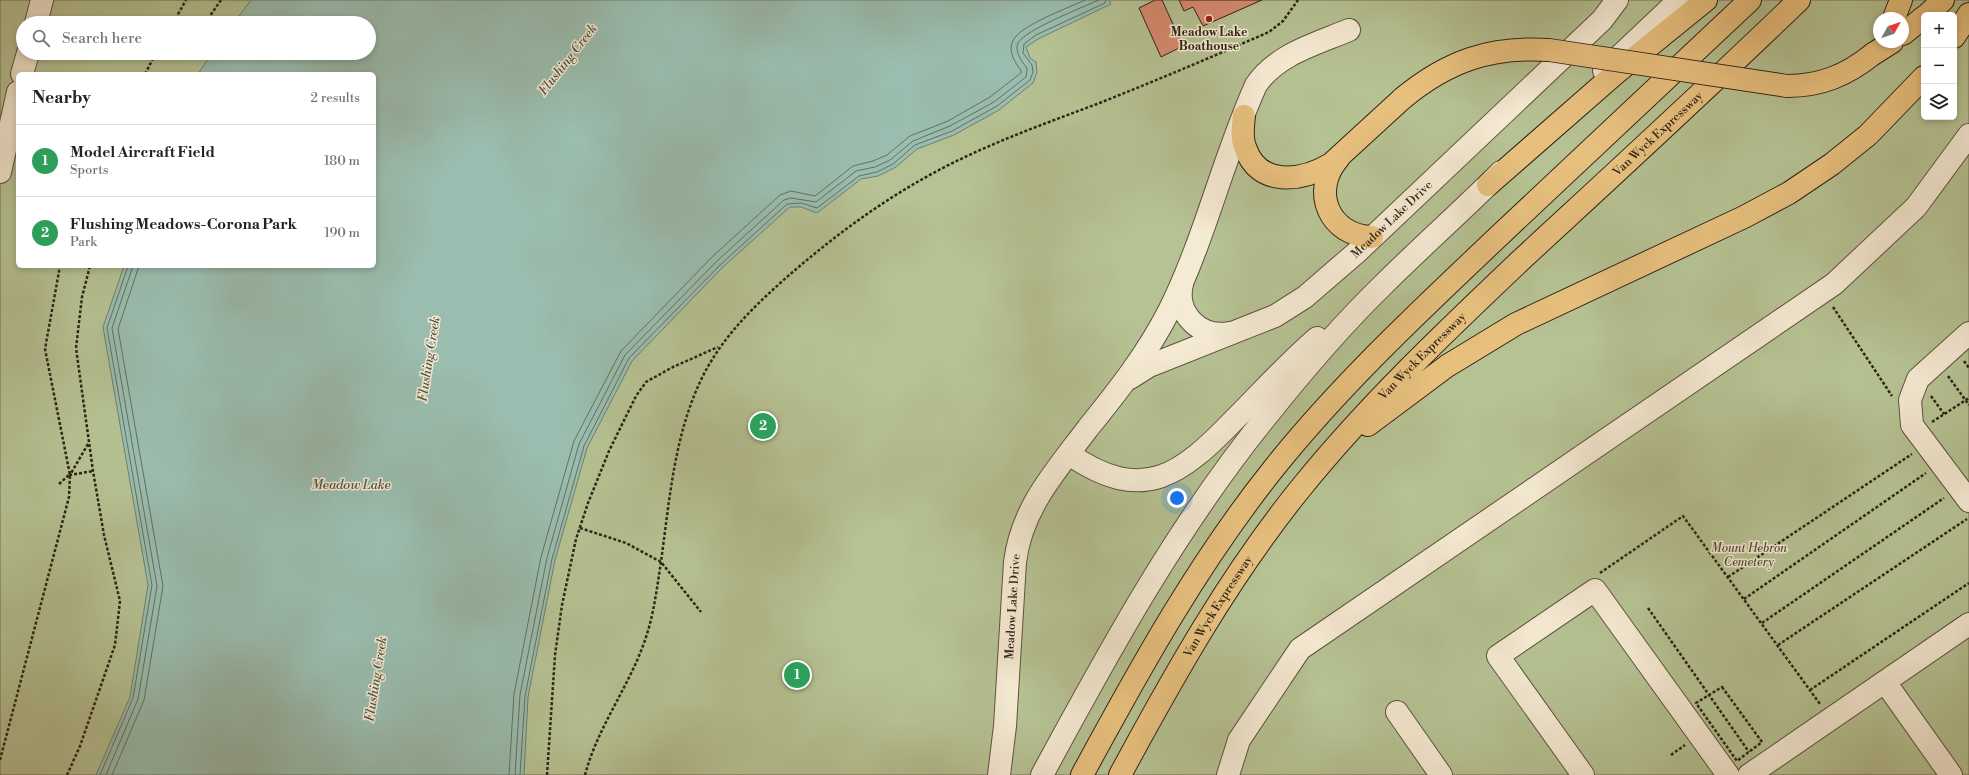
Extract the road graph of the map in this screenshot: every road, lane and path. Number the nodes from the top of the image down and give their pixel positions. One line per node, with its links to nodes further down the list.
1 (42, 0): 15 (street)
2 (186, 0): 16 (path)
3 (221, 0): 17 (path)
4 (1298, 0): 42 (path)
5 (1617, 0): 34 (street, Meadow Lake Drive)
6 (1679, 0): 33 (street)
7 (1706, 0): 33 (highway)
8 (1750, 0): 82 (highway)
9 (1799, 0): 52 (highway, Van Wyck Expressway)
10 (1901, 0): 12 (highway)
11 (1943, 0): 13 (highway)
12 (1896, 12)
13 (1929, 12)
14 (1969, 14): 21 (highway)
15 (38, 16)
16 (177, 16)
17 (210, 16)
18 (1921, 19): 19 (highway)
19 (1909, 29)
20 (1348, 30): 29 (street)
21 (1957, 32)
22 (1878, 48): 31 (highway, bridge)
23 (26, 60): 25 (street)
24 (152, 60): 26 (path)
25 (23, 72)
26 (146, 72)
27 (1921, 80): 52 (highway)
28 (16, 101): 32 (street)
29 (1244, 116): 31 (highway); 37 (street)
30 (1969, 135): 39 (street)
31 (1340, 157): 34 (highway)
32 (0, 172)
33 (1488, 185): 38 (street)
34 (1372, 237): 40 (street, Meadow Lake Drive)
35 (60, 268): 55 (path)
36 (89, 268): 50 (path)
37 (1184, 279): 40 (street); 44 (street, Meadow Lake Drive)
38 (1380, 288): 51 (street); 81 (street)
39 (1823, 292): 46 (path); 84 (street)
40 (1234, 332): 44 (street, Meadow Lake Drive)
41 (1969, 333): 43 (street)
42 (718, 347): 59 (path); 60 (path)
43 (1937, 361): 47 (path); 49 (street)
44 (1125, 380): 51 (street, Meadow Lake Drive)
45 (1969, 398): 47 (path)
46 (1895, 400)
47 (1966, 400): 48 (path); 49 (path)
48 (1969, 405)
49 (1922, 438): 53 (street); 61 (path)
50 (89, 443): 54 (path); 55 (path)
51 (1069, 454): 80 (street, Meadow Lake Drive)
52 (1327, 456): 83 (highway, Van Wyck Expressway)
53 (1941, 464): 57 (street); 64 (path)
54 (93, 471): 55 (path); 77 (path)
55 (70, 475): 56 (path); 75 (path)
56 (59, 484)
57 (1964, 494): 67 (path)
58 (1969, 518): 69 (path)
59 (580, 528): 60 (path); 78 (path)
60 (661, 562): 66 (path); 79 (path)
61 (1728, 577): 63 (path); 64 (path)
62 (1969, 583): 71 (path)
63 (1594, 590): 86 (street); 87 (street)
64 (1744, 599): 67 (path)
65 (1648, 608): 72 (path)
66 (702, 612)
67 (1762, 623): 69 (path)
68 (1969, 624): 70 (street)
69 (1778, 645): 71 (path)
70 (1885, 682): 74 (street); 88 (street)
71 (1810, 690): 74 (path)
72 (1709, 695): 76 (path); 76 (path); 76 (path)
73 (1397, 712): 85 (street)
74 (1831, 719): 76 (street)
75 (0, 760)
76 (1753, 765)
77 (67, 775)
78 (547, 775)
79 (585, 775)
80 (999, 775)
81 (1042, 775)
82 (1082, 775)
83 (1120, 775)
84 (1228, 775)
85 (1441, 775)
86 (1583, 775)
87 (1728, 775)
88 (1951, 775)

